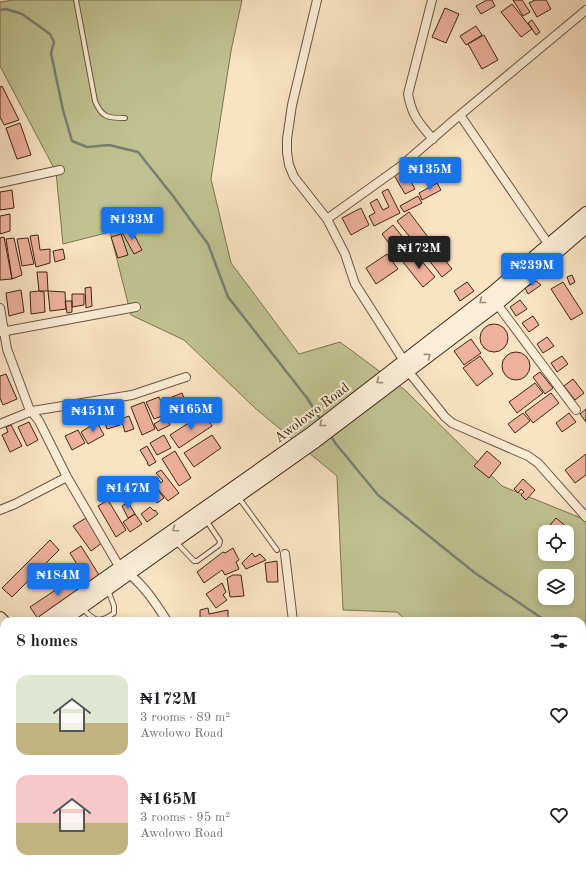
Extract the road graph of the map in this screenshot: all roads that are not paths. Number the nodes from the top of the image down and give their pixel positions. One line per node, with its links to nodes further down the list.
1 (76, 0): 6 (lane)
2 (318, 0): 11 (street)
3 (432, 0): 7 (street)
4 (586, 10): 5 (street)
5 (460, 115): 7 (street); 13 (street)
6 (125, 118)
7 (433, 139): 11 (street)
8 (60, 170): 9 (street)
9 (0, 183)
10 (586, 213): 13 (main road, Awolowo Road)
11 (326, 219): 18 (street)
12 (586, 227): 14 (main road, Awolowo Road)
13 (548, 245): 18 (main road, Awolowo Road, one-way to 18)
14 (497, 304): 18 (main road, Awolowo Road, one-way to 14); 20 (street)
15 (136, 307): 17 (street)
16 (0, 308): 17 (street)
17 (2, 332): 21 (street)
18 (406, 366): 23 (main road, Awolowo Road); 28 (street)
19 (186, 377): 21 (street)
20 (576, 410)
21 (32, 411): 22 (street); 24 (street)
22 (0, 424)
23 (313, 437): 25 (main road, Awolowo Road); 27 (main road, Awolowo Road)
24 (67, 478): 26 (street); 32 (street)
25 (238, 496): 27 (main road, Awolowo Road); 30 (lane)
26 (0, 510)
27 (203, 515): 29 (main road, Awolowo Road); 29 (lane); 32 (main road, Awolowo Road, one-way to 32)
28 (586, 517)
29 (175, 540): 32 (main road, Awolowo Road)
30 (277, 550)
31 (285, 554): 40 (street)
32 (125, 571): 33 (main road, Awolowo Road); 35 (main road, Awolowo Road); 39 (street)
33 (107, 588): 34 (main road, Awolowo Road); 38 (lane)
34 (81, 607): 36 (main road, Awolowo Road); 37 (lane)
35 (50, 617)
36 (67, 617)
37 (91, 617)
38 (108, 617)
39 (164, 617)
40 (293, 617)

